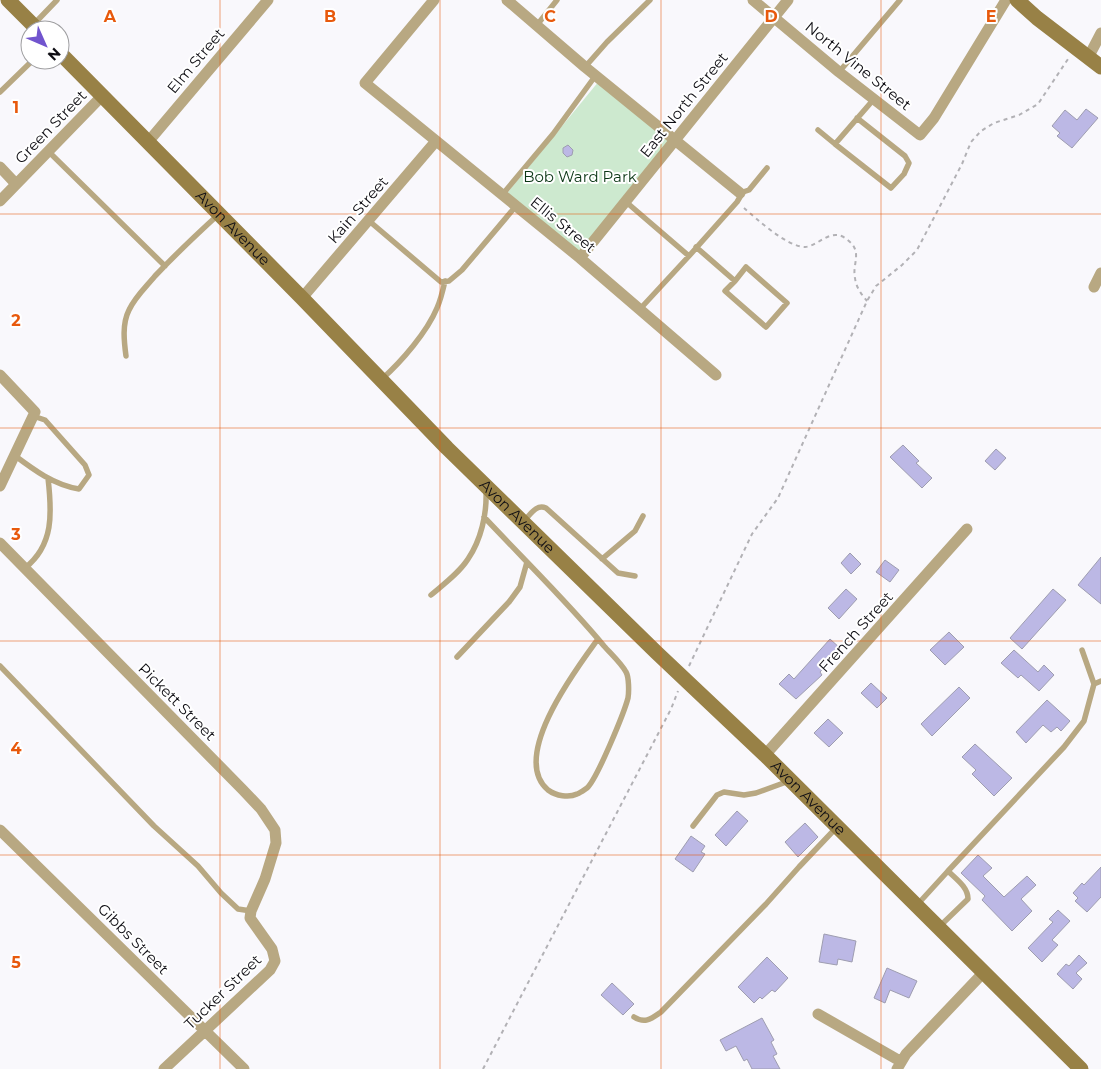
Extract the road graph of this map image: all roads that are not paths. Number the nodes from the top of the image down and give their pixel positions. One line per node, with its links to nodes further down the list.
1 (8, 0): 14 (main road)
2 (57, 0): 15 (lane)
3 (268, 0): 32 (street, Elm Street)
4 (434, 0): 31 (street, Ellis Street)
5 (508, 0): 16 (street)
6 (557, 0): 16 (lane)
7 (650, 0): 20 (lane)
8 (753, 0): 13 (street, North Vine Street)
9 (788, 0): 13 (street, East North Street)
10 (900, 0): 23 (lane)
11 (1006, 0): 27 (street, North Vine Street)
12 (1017, 0): 18 (main road)
13 (774, 17): 23 (street, North Vine Street); 30 (street, East North Street)
14 (27, 20)
15 (41, 20)
16 (537, 25): 20 (street)
17 (1101, 33): 18 (street)
18 (1083, 52): 21 (main road)
19 (70, 63): 26 (main road, Avon Avenue)
20 (585, 67): 24 (street)
21 (1101, 67)
22 (23, 70): 25 (lane)
23 (839, 72): 27 (street, North Vine Street)
24 (596, 75): 30 (street); 39 (lane)
25 (0, 92)
26 (102, 96): 32 (main road, Avon Avenue); 34 (street, Green Street)
27 (874, 99): 28 (lane)
28 (857, 118): 33 (lane); 33 (lane)
29 (818, 130): 33 (lane)
30 (675, 140): 38 (street); 41 (street, East North Street)
31 (436, 141): 39 (street, Ellis Street); 44 (street, Kain Street)
32 (148, 142): 43 (main road, Avon Avenue)
33 (835, 144)
34 (48, 151): 37 (street, Green Street); 48 (lane)
35 (0, 168): 37 (street)
36 (767, 168): 38 (lane)
37 (16, 184): 40 (street, Green Street)
38 (740, 193): 45 (lane)
39 (502, 195): 42 (street, Ellis Street)
40 (0, 201)
41 (626, 201): 46 (lane); 47 (street, East North Street)
42 (516, 206): 47 (street, Ellis Street); 51 (lane)
43 (218, 214): 48 (lane); 53 (main road, Avon Avenue)
44 (368, 220): 51 (lane); 53 (street, Kain Street)
45 (696, 247): 46 (lane); 50 (lane)
46 (689, 256): 54 (lane)
47 (580, 258): 54 (street, Ellis Street)
48 (165, 266): 55 (lane)
49 (1101, 273): 52 (street)
50 (735, 281): 50 (lane)
51 (445, 282): 58 (lane)
52 (1094, 287)
53 (302, 298): 58 (main road, Avon Avenue)
54 (640, 309): 57 (street, Ellis Street)
55 (126, 356)
56 (0, 374): 59 (street)
57 (716, 375)
58 (381, 380): 63 (main road, Avon Avenue)
59 (33, 416): 60 (street); 61 (lane)
60 (14, 455): 61 (lane); 62 (street)
61 (48, 478): 71 (lane)
62 (0, 486)
63 (486, 487): 64 (lane); 66 (main road, Avon Avenue)
64 (484, 516): 70 (lane); 73 (lane)
65 (643, 516): 69 (lane)
66 (522, 522): 69 (lane); 80 (main road, Avon Avenue)
67 (967, 530): 80 (street, French Street)
68 (0, 544): 71 (street, Pickett Street)
69 (602, 559): 72 (lane)
70 (527, 562): 74 (lane); 76 (lane)
71 (25, 568): 87 (street, Pickett Street)
72 (635, 576)
73 (431, 595)
74 (598, 638): 74 (lane)
75 (1082, 650): 79 (lane)
76 (457, 657)
77 (0, 666): 87 (lane)
78 (1101, 681): 79 (lane)
79 (1094, 684): 85 (lane)
80 (766, 755): 81 (main road, Avon Avenue)
81 (791, 780): 82 (lane); 83 (main road, Avon Avenue)
82 (694, 826)
83 (838, 827): 86 (main road, Avon Avenue); 91 (lane)
84 (0, 830): 92 (street, Gibbs Street)
85 (948, 871): 86 (lane); 88 (lane)
86 (917, 905): 88 (main road, Avon Avenue)
87 (253, 906): 92 (street, Tucker Street)
88 (939, 927): 89 (main road, Avon Avenue)
89 (984, 972): 93 (street); 96 (main road, Avon Avenue)
90 (818, 1014): 93 (street)
91 (634, 1017)
92 (205, 1032): 94 (street, Tucker Street); 95 (street, Gibbs Street)
93 (899, 1065)
94 (164, 1069)
95 (244, 1069)
96 (1082, 1069)

